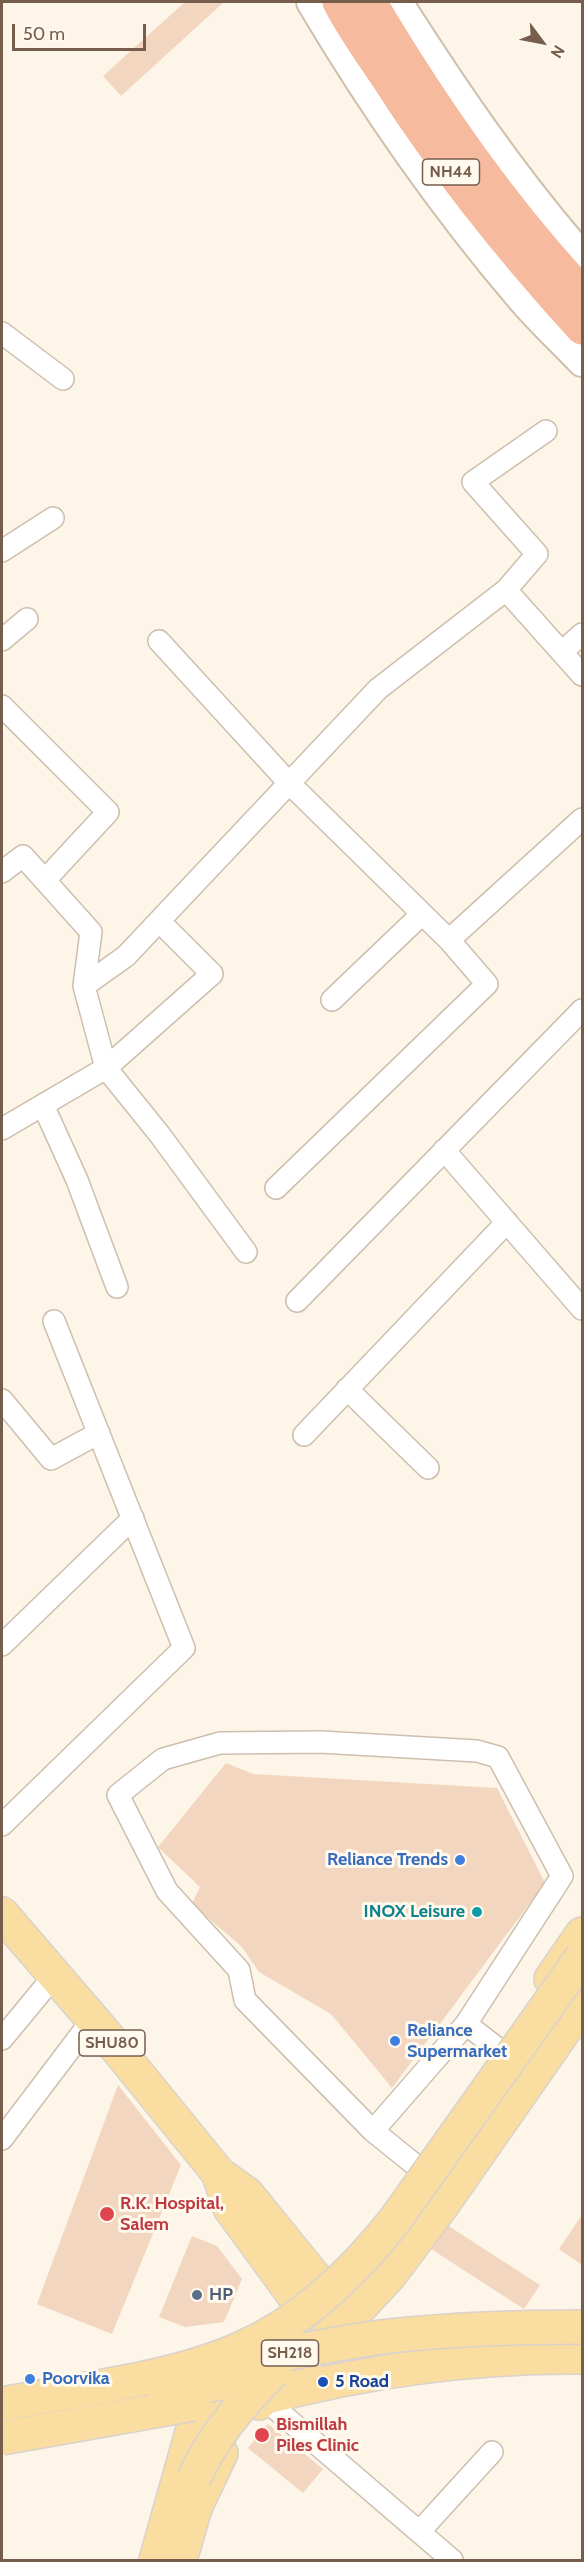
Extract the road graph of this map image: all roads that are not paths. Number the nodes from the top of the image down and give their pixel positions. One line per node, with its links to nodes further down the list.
1 (311, 2): 9 (street)
2 (339, 2): 7 (highway, NH44)
3 (370, 2): 6 (highway, NH44)
4 (398, 2): 5 (street)
5 (582, 256)
6 (582, 293)
7 (582, 328)
8 (2, 333): 10 (street)
9 (582, 362)
10 (63, 379)
11 (546, 431): 14 (street)
12 (53, 518): 13 (street)
13 (2, 550)
14 (506, 590): 19 (street); 22 (street)
15 (27, 619): 17 (street)
16 (582, 634): 19 (street)
17 (2, 640)
18 (159, 641): 22 (street)
19 (562, 652): 20 (street)
20 (582, 675)
21 (2, 706): 25 (street)
22 (289, 783): 26 (street); 27 (street)
23 (582, 819): 28 (street)
24 (2, 872): 25 (street)
25 (45, 880): 29 (street)
26 (422, 914): 28 (street); 30 (street)
27 (159, 921): 29 (street); 32 (street)
28 (448, 940): 36 (street)
29 (84, 986): 32 (street)
30 (332, 1000)
31 (582, 1010): 35 (street)
32 (106, 1068): 33 (street); 38 (street)
33 (43, 1104): 34 (street); 39 (street)
34 (2, 1129)
35 (444, 1150): 37 (street); 40 (street)
36 (276, 1188)
37 (507, 1222): 41 (street); 43 (street)
38 (246, 1252)
39 (117, 1287)
40 (297, 1301)
41 (582, 1309)
42 (54, 1321): 45 (street)
43 (347, 1389): 46 (street); 47 (street)
44 (2, 1400): 45 (street)
45 (99, 1433): 48 (street)
46 (304, 1435)
47 (429, 1468)
48 (133, 1518): 49 (street); 50 (street)
49 (2, 1646)
50 (2, 1825)
51 (2, 1914): 54 (main road, SHU80)
52 (582, 1934): 60 (main road)
53 (582, 1957): 74 (main road, bridge)
54 (54, 1976): 57 (main road, SHU80); 59 (street)
55 (582, 1984): 71 (main road, bridge)
56 (582, 2005): 67 (main road)
57 (93, 2020): 62 (street); 64 (main road, SHU80)
58 (466, 2024): 60 (street); 61 (street); 61 (street)
59 (2, 2039)
60 (502, 2052): 63 (main road)
61 (373, 2131): 63 (street)
62 (2, 2139)
63 (420, 2168): 64 (main road)
64 (308, 2292): 69 (main road)
65 (582, 2316): 67 (main road)
66 (582, 2326): 75 (main road, SH218, bridge)
67 (338, 2328): 69 (main road); 73 (main road)
68 (582, 2340): 77 (main road, SH218, bridge)
69 (227, 2355): 72 (main road); 76 (main road)
70 (582, 2357): 73 (main road)
71 (281, 2364): 78 (main road, bridge); 83 (main road, bridge)
72 (2, 2396)
73 (263, 2397): 76 (main road); 81 (street); 84 (main road)
74 (2, 2404)
75 (2, 2411)
76 (198, 2411): 79 (main road); 82 (main road)
77 (2, 2424)
78 (2, 2438)
79 (2, 2447)
80 (492, 2452): 81 (street)
81 (420, 2531): 85 (street)
82 (156, 2560)
83 (169, 2560)
84 (180, 2560)
85 (452, 2560)

